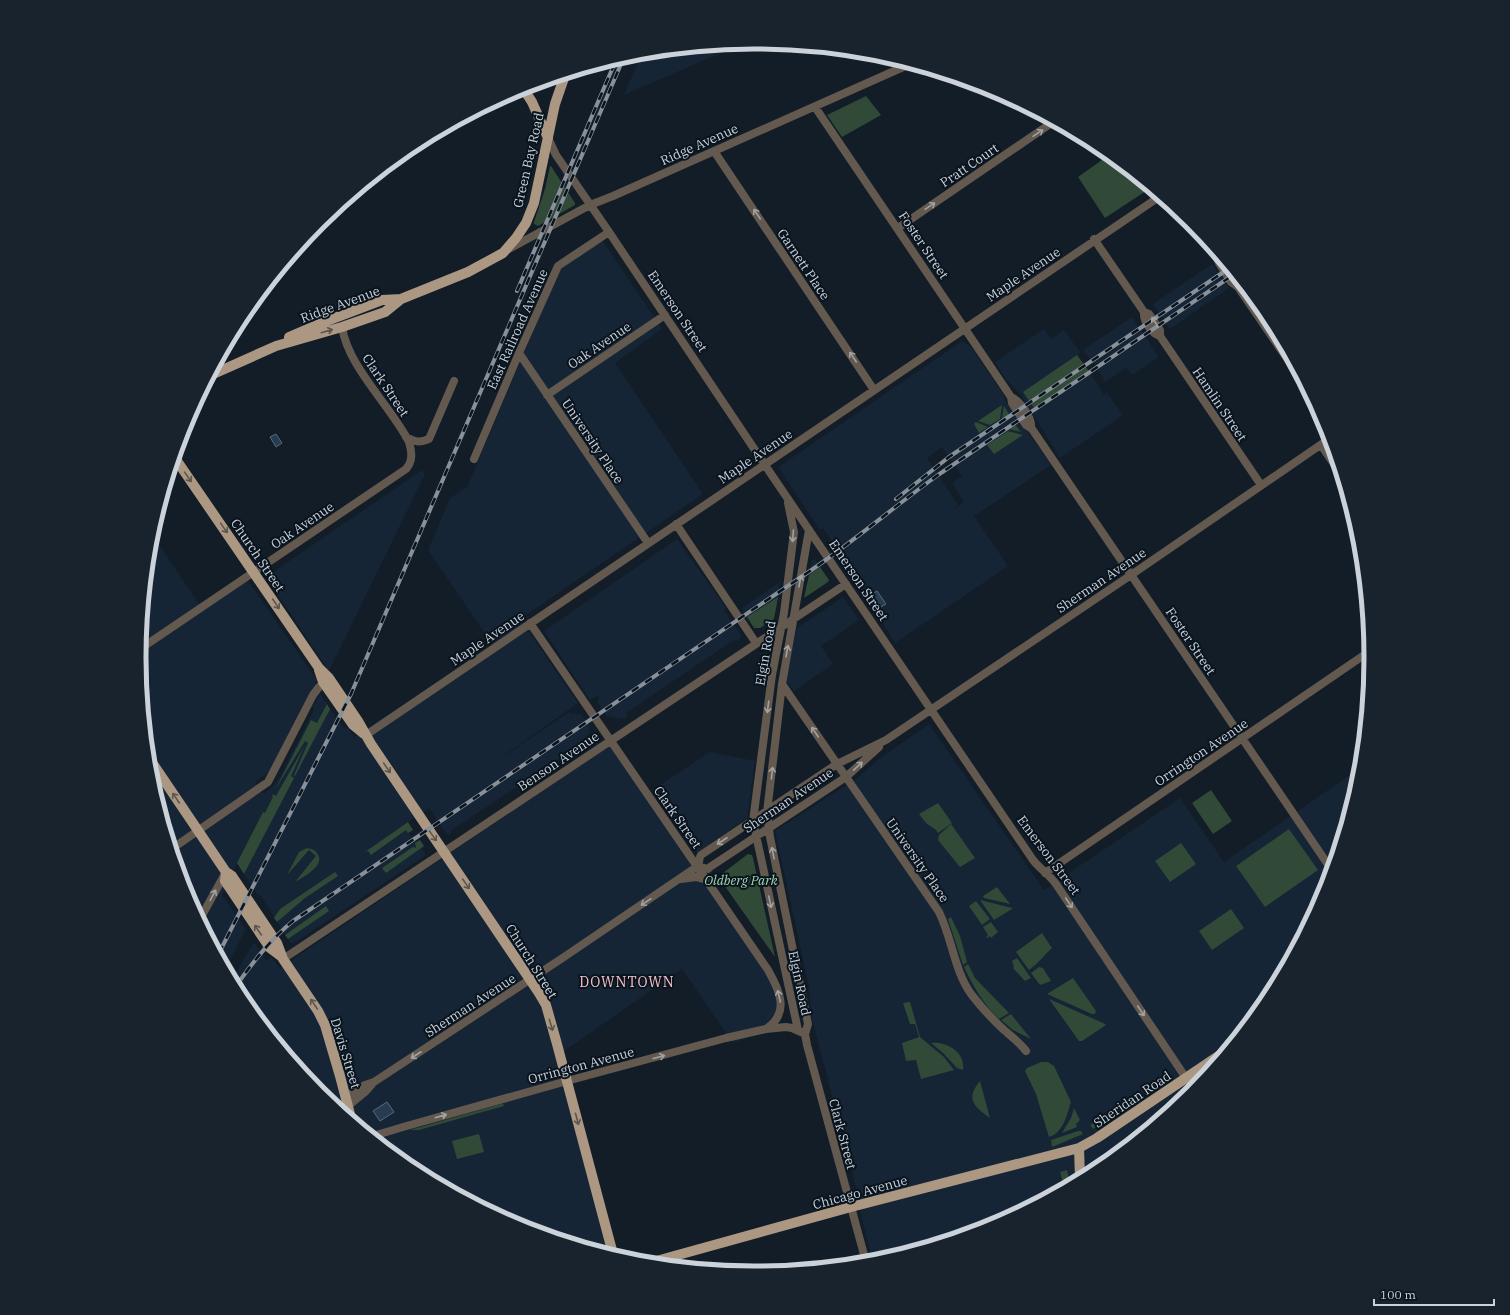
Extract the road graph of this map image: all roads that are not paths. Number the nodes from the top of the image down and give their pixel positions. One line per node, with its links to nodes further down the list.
1 (902, 68): 4 (street, Ridge Avenue)
2 (563, 80): 6 (main road, Green Bay Road)
3 (526, 93): 6 (main road, Emerson Street)
4 (815, 107): 7 (street, Ridge Avenue); 10 (street, Foster Street)
5 (1048, 125): 10 (street, Pratt Court, one-way to 5)
6 (548, 138): 9 (street, Emerson Street); 13 (main road, Green Bay Road)
7 (714, 151): 9 (street, Ridge Avenue); 25 (street, Garnett Place, one-way to 7)
8 (1155, 199): 12 (street, Maple Avenue)
9 (590, 205): 11 (street, Emerson Street); 13 (street, Ridge Avenue)
10 (898, 228): 20 (street, Foster Street)
11 (609, 232): 18 (street, Emerson Street); 22 (street, East Railroad Avenue)
12 (1094, 239): 20 (street, Maple Avenue); 35 (street, Hamlin Street)
13 (502, 253): 16 (main road, Green Bay Road)
14 (1222, 268): 15 (street)
15 (1234, 283)
16 (401, 299): 17 (main road, Ridge Avenue); 19 (main road, Ridge Avenue)
17 (356, 309): 19 (main road); 21 (main road, Ridge Avenue)
18 (665, 315): 26 (street, Oak Avenue); 34 (street, Emerson Street)
19 (342, 326): 21 (main road, Ridge Avenue, one-way to 19); 27 (street, Clark Street)
20 (965, 328): 25 (street, Maple Avenue); 41 (street, Foster Street)
21 (276, 346): 23 (main road, Ridge Avenue)
22 (519, 353): 26 (street, University Place); 32 (street, East Railroad Avenue)
23 (218, 372)
24 (454, 381): 27 (street)
25 (874, 390): 34 (street, Maple Avenue)
26 (547, 395): 39 (street, University Place)
27 (406, 437): 30 (street, Clark Street)
28 (1324, 443): 29 (street, Sherman Avenue)
29 (1321, 445): 31 (street); 35 (street, Sherman Avenue)
30 (411, 457): 40 (street, Oak Avenue)
31 (1329, 457)
32 (474, 459)
33 (179, 463): 40 (main road, Church Street, one-way to 40)
34 (764, 464): 36 (street, Emerson Street); 37 (street, Maple Avenue)
35 (1261, 485): 41 (street, Sherman Avenue)
36 (787, 498): 38 (street, Emerson Street); 45 (street, Elgin Road, one-way to 45)
37 (676, 524): 39 (street, Maple Avenue); 46 (street)
38 (809, 530): 42 (street, Emerson Street); 43 (street, Elgin Road, one-way to 38)
39 (648, 543): 44 (street, Maple Avenue)
40 (254, 572): 47 (street, Oak Avenue); 49 (main road, Church Street, one-way to 49)
41 (1131, 575): 52 (street, Sherman Avenue); 54 (street, Foster Street)
42 (846, 584): 43 (street, Benson Avenue); 52 (street, Emerson Street)
43 (793, 619): 45 (street, Benson Avenue); 51 (street, Elgin Road, one-way to 43)
44 (530, 623): 53 (street, Maple Avenue); 55 (street, Clark Street)
45 (780, 627): 46 (street, Benson Avenue); 61 (street, Elgin Road, one-way to 61)
46 (756, 643): 55 (street, Benson Avenue)
47 (147, 644)
48 (1364, 655): 54 (street, Orrington Avenue)
49 (319, 668): 50 (main road, Church Street); 53 (main road, Church Street)
50 (324, 684): 53 (main road, Church Street); 63 (street)
51 (782, 684): 57 (street, University Place, one-way to 51); 60 (street, Elgin Road, one-way to 51)
52 (931, 710): 56 (street, Sherman Avenue); 70 (street, Emerson Street)
53 (366, 735): 66 (main road, Church Street, one-way to 66)
54 (1242, 738): 67 (street, Foster Street); 70 (street, Orrington Avenue)
55 (611, 740): 66 (street, Benson Avenue); 68 (street, Clark Street)
56 (886, 740): 57 (street, Sherman Avenue); 59 (street, Sherman Avenue, one-way to 56)
57 (837, 764): 59 (street, University Place); 60 (street, Sherman Avenue)
58 (157, 770): 63 (main road, Davis Street, one-way to 58)
59 (846, 777): 62 (street, Sherman Avenue); 79 (street, University Place)
60 (767, 812): 61 (street, Sherman Avenue); 62 (street, Elgin Road)
61 (753, 821): 64 (street, Elgin Road); 68 (street, Sherman Avenue, one-way to 68)
62 (768, 828): 64 (street, Sherman Avenue); 78 (street, Elgin Road, one-way to 62)
63 (198, 831): 65 (street); 69 (main road, Davis Street)
64 (756, 836): 68 (street, Sherman Avenue); 77 (street, Elgin Road, one-way to 77)
65 (177, 846)
66 (444, 852): 74 (street, Benson Avenue); 75 (main road, Church Street, one-way to 75)
67 (1327, 863)
68 (698, 866): 71 (street, Sherman Avenue); 72 (street, Clark Street)
69 (226, 872): 73 (street, one-way to 69); 74 (main road, Davis Street, one-way to 69)
70 (1045, 873): 81 (street, Emerson Street, one-way to 81)
71 (678, 880): 72 (street); 75 (street, Sherman Avenue, one-way to 75)
72 (707, 880): 76 (street, Clark Street, one-way to 72)
73 (203, 913)
74 (283, 959): 84 (main road, Davis Street, one-way to 74)
75 (530, 980): 82 (main road, Church Street, one-way to 82); 83 (street, Sherman Avenue, one-way to 83)
76 (766, 1029): 77 (street, Orrington Avenue); 82 (street, Orrington Avenue, one-way to 76)
77 (798, 1030): 78 (street, Elgin Road)
78 (805, 1034): 90 (street, Clark Street)
79 (1026, 1052)
80 (1208, 1063): 81 (main road, Sheridan Road)
81 (1186, 1078): 88 (main road, Sheridan Road)
82 (567, 1081): 87 (street, Orrington Avenue, one-way to 82); 91 (main road, Church Street, one-way to 91)
83 (374, 1082): 84 (street, Sherman Avenue); 86 (street, Sherman Avenue)
84 (346, 1097): 85 (main road, Davis Street)
85 (345, 1107)
86 (346, 1108)
87 (378, 1135)
88 (1079, 1148): 89 (main road); 90 (main road, Chicago Avenue)
89 (1080, 1171)
90 (851, 1207): 92 (street, Clark Street); 93 (main road, Chicago Avenue)
91 (611, 1248)
92 (864, 1256)
93 (664, 1259)

